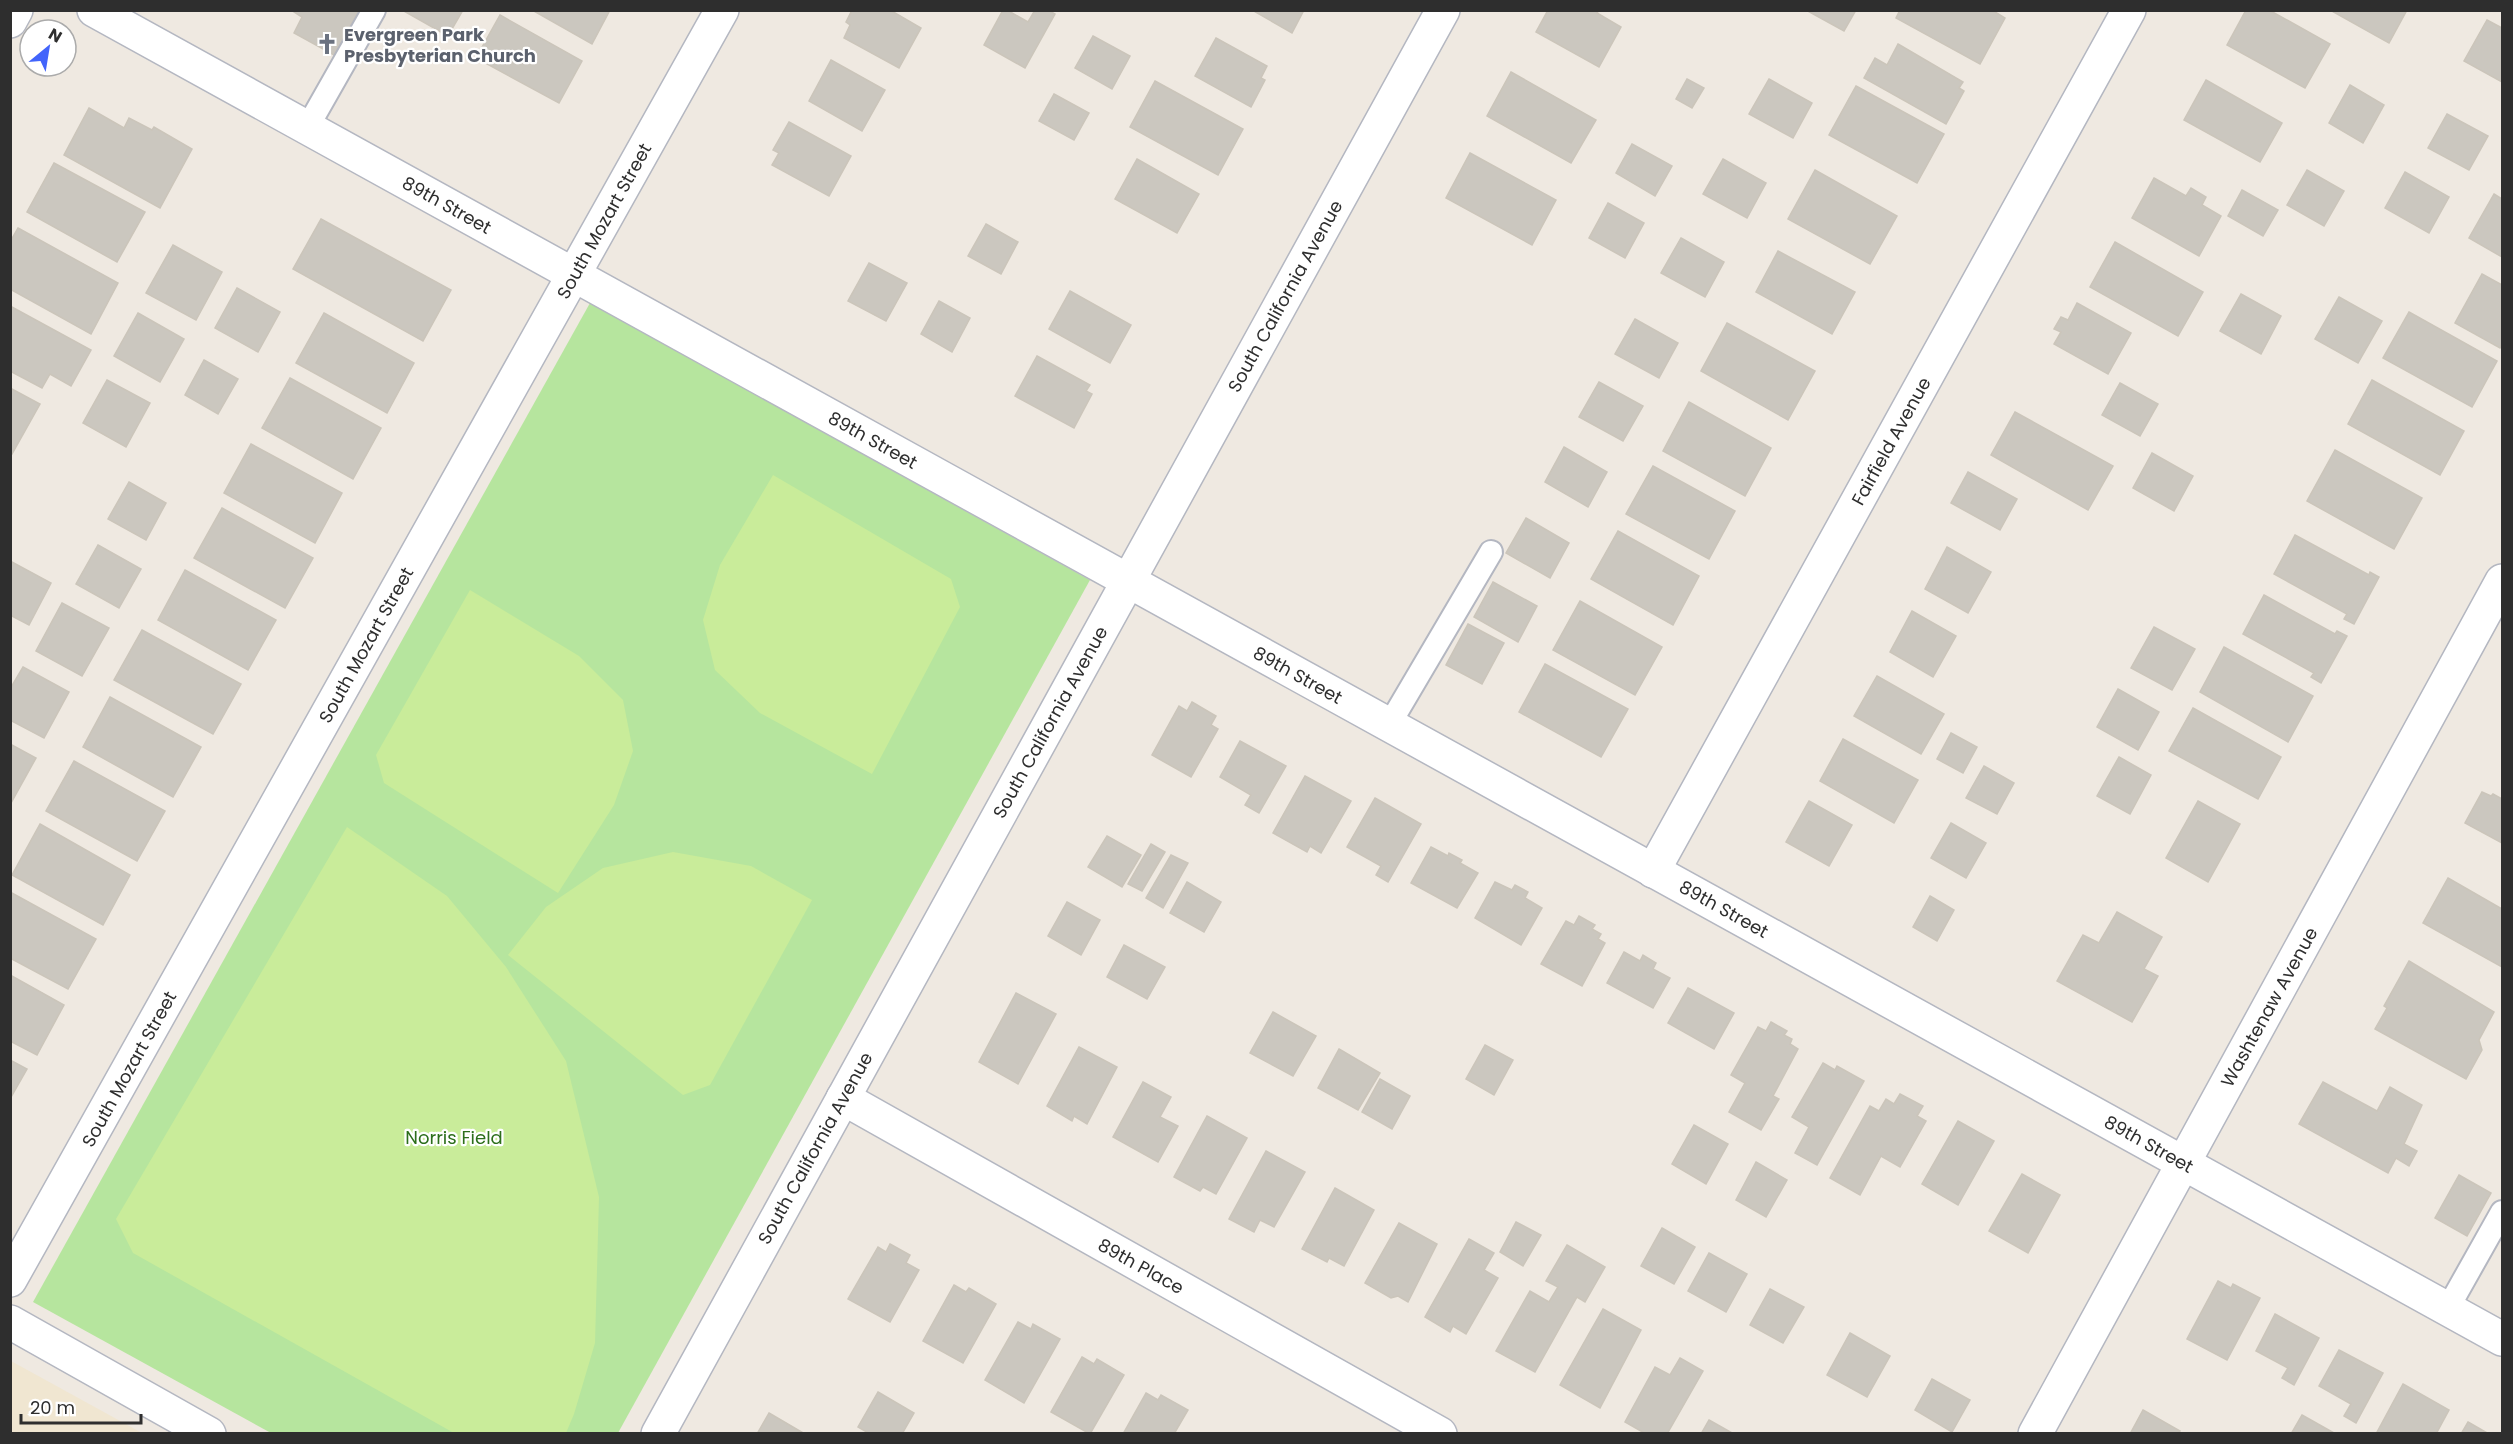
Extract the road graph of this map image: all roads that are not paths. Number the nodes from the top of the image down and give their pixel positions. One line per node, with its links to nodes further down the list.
1 (16, 10): 7 (street)
2 (94, 10): 8 (street, 89th Street)
3 (374, 10): 8 (lane)
4 (722, 10): 9 (street, South Mozart Street)
5 (1443, 10): 11 (street, South California Avenue)
6 (2128, 10): 14 (street, Fairfield Avenue)
7 (10, 21)
8 (307, 128): 9 (street, 89th Street)
9 (573, 275): 11 (street, 89th Street); 18 (street, South Mozart Street)
10 (1491, 552): 13 (lane)
11 (1128, 581): 13 (street, 89th Street); 15 (street, South California Avenue)
12 (2502, 581): 16 (street, Washtenaw Avenue)
13 (1389, 725): 14 (street, 89th Street)
14 (1653, 871): 16 (street, 89th Street)
15 (843, 1098): 23 (street, South California Avenue); 24 (street, 89th Place)
16 (2183, 1163): 19 (street, 89th Street); 25 (street, Washtenaw Avenue)
17 (2502, 1212): 19 (lane)
18 (10, 1280)
19 (2448, 1308): 21 (street, 89th Street)
20 (10, 1322): 22 (street)
21 (2502, 1339)
22 (209, 1434)
23 (657, 1434)
24 (1440, 1434)
25 (2035, 1434)

